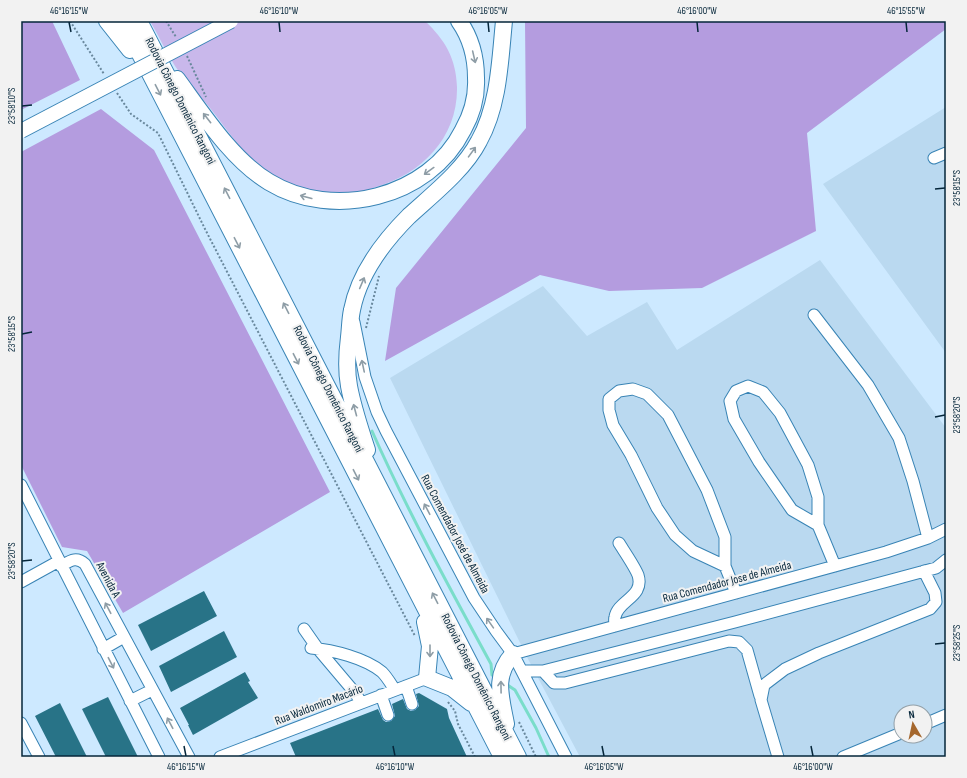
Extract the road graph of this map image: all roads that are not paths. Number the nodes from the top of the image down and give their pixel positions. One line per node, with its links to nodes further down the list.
1 (107, 21): 8 (highway)
2 (122, 21): 8 (highway, Rodovia Cônego Domênico Rangoni)
3 (138, 21): 7 (highway, Rodovia Cônego Domênico Rangoni)
4 (231, 21): 9 (main road, bridge)
5 (459, 21): 7 (highway, one-way to 7)
6 (504, 21): 12 (highway, one-way to 6)
7 (148, 39): 15 (highway, Rodovia Cônego Domênico Rangoni, one-way to 7)
8 (141, 56): 27 (highway, Rodovia Cônego Domênico Rangoni, one-way to 27)
9 (21, 131)
10 (946, 153): 11 (street)
11 (934, 158)
12 (352, 309): 15 (highway, one-way to 12); 33 (street, Rua Comendador José de Almeida, one-way to 12)
13 (814, 315): 18 (street)
14 (21, 485): 21 (street)
15 (378, 488): 50 (highway, Rodovia Cônego Domênico Rangoni, one-way to 15)
16 (818, 525): 16 (street); 23 (street)
17 (946, 529): 18 (street, Rua Comendador Jose de Almeida)
18 (928, 538): 23 (street, Rua Comendador Jose de Almeida)
19 (619, 543): 28 (street)
20 (946, 560): 24 (street)
21 (60, 563): 25 (street); 30 (street, Avenida A, one-way to 21); 32 (street)
22 (725, 566): 22 (street); 26 (street)
23 (835, 566): 26 (street, Rua Comendador Jose de Almeida)
24 (924, 571): 34 (street); 40 (street)
25 (21, 582)
26 (736, 593): 28 (street, Rua Comendador Jose de Almeida)
27 (420, 599): 36 (highway, one-way to 36); 44 (highway, Rodovia Cônego Domênico Rangoni)
28 (615, 626): 33 (street, Rua Comendador Jose de Almeida)
29 (304, 629): 31 (street)
30 (124, 637): 32 (street); 38 (street, Avenida A)
31 (315, 648): 37 (street); 42 (street)
32 (103, 649): 41 (street, one-way to 41)
33 (513, 654): 35 (street, Rua Comendador José de Almeida); 50 (highway, one-way to 33)
34 (543, 671): 35 (street); 40 (street)
35 (522, 672): 57 (street, Rua Comendador José de Almeida)
36 (427, 678): 37 (street, Rua Waldomiro Macário); 44 (highway)
37 (400, 688): 39 (street, Rua Waldomiro Macário); 43 (street)
38 (152, 690): 41 (street); 53 (street, Avenida A, one-way to 38)
39 (380, 695): 42 (street, Rua Waldomiro Macário); 45 (street)
40 (762, 700): 58 (street)
41 (130, 701): 52 (street)
42 (361, 703): 54 (street, Rua Waldomiro Macário)
43 (412, 704)
44 (476, 707): 55 (highway, Rodovia Cônego Domênico Rangoni)
45 (388, 715)
46 (946, 715): 47 (street)
47 (933, 721)
48 (21, 723): 51 (street)
49 (893, 736): 59 (street)
50 (508, 739): 56 (highway, Rodovia Cônego Domênico Rangoni)
51 (39, 757)
52 (159, 757)
53 (189, 757)
54 (220, 757)
55 (502, 757)
56 (518, 757)
57 (566, 757)
58 (778, 757)
59 (843, 757)

